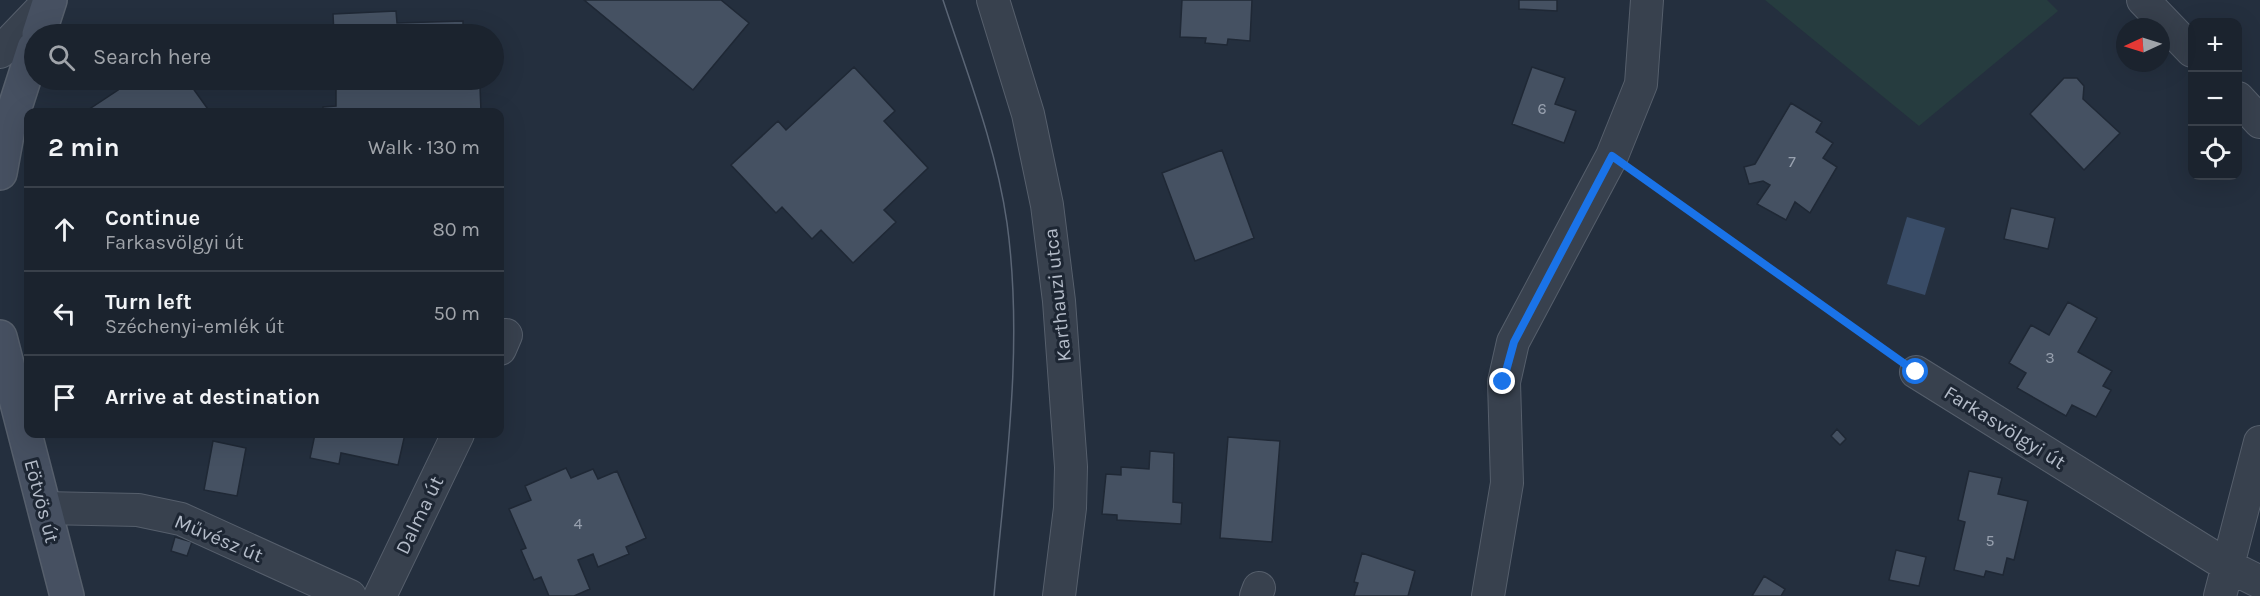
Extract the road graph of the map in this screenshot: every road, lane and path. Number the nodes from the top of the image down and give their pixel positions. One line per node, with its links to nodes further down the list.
1 (50, 0): 5 (street); 6 (street)
2 (993, 0): 27 (street, Karthauzi utca)
3 (1647, 0): 13 (street)
4 (2143, 0): 8 (street)
5 (27, 24)
6 (42, 24)
7 (24, 27): 9 (street)
8 (2188, 46)
9 (0, 52)
10 (24, 79): 14 (street)
11 (2242, 102): 12 (street)
12 (2260, 122)
13 (1612, 156): 16 (path); 28 (street)
14 (0, 173)
15 (0, 337): 17 (street, Eötvös út)
16 (1916, 372): 22 (street, Farkasvölgyi út)
17 (24, 430)
18 (26, 438): 21 (street, Eötvös út)
19 (456, 438): 26 (street, Dalma út)
20 (2260, 442): 22 (street)
21 (44, 508): 24 (street, Eötvös út); 25 (street, Művész út)
22 (2228, 566): 23 (street, Farkasvölgyi út); 29 (street)
23 (2260, 582)
24 (67, 596)
25 (350, 596)
26 (380, 596)
27 (1059, 596)
28 (1488, 596)
29 (2220, 596)

